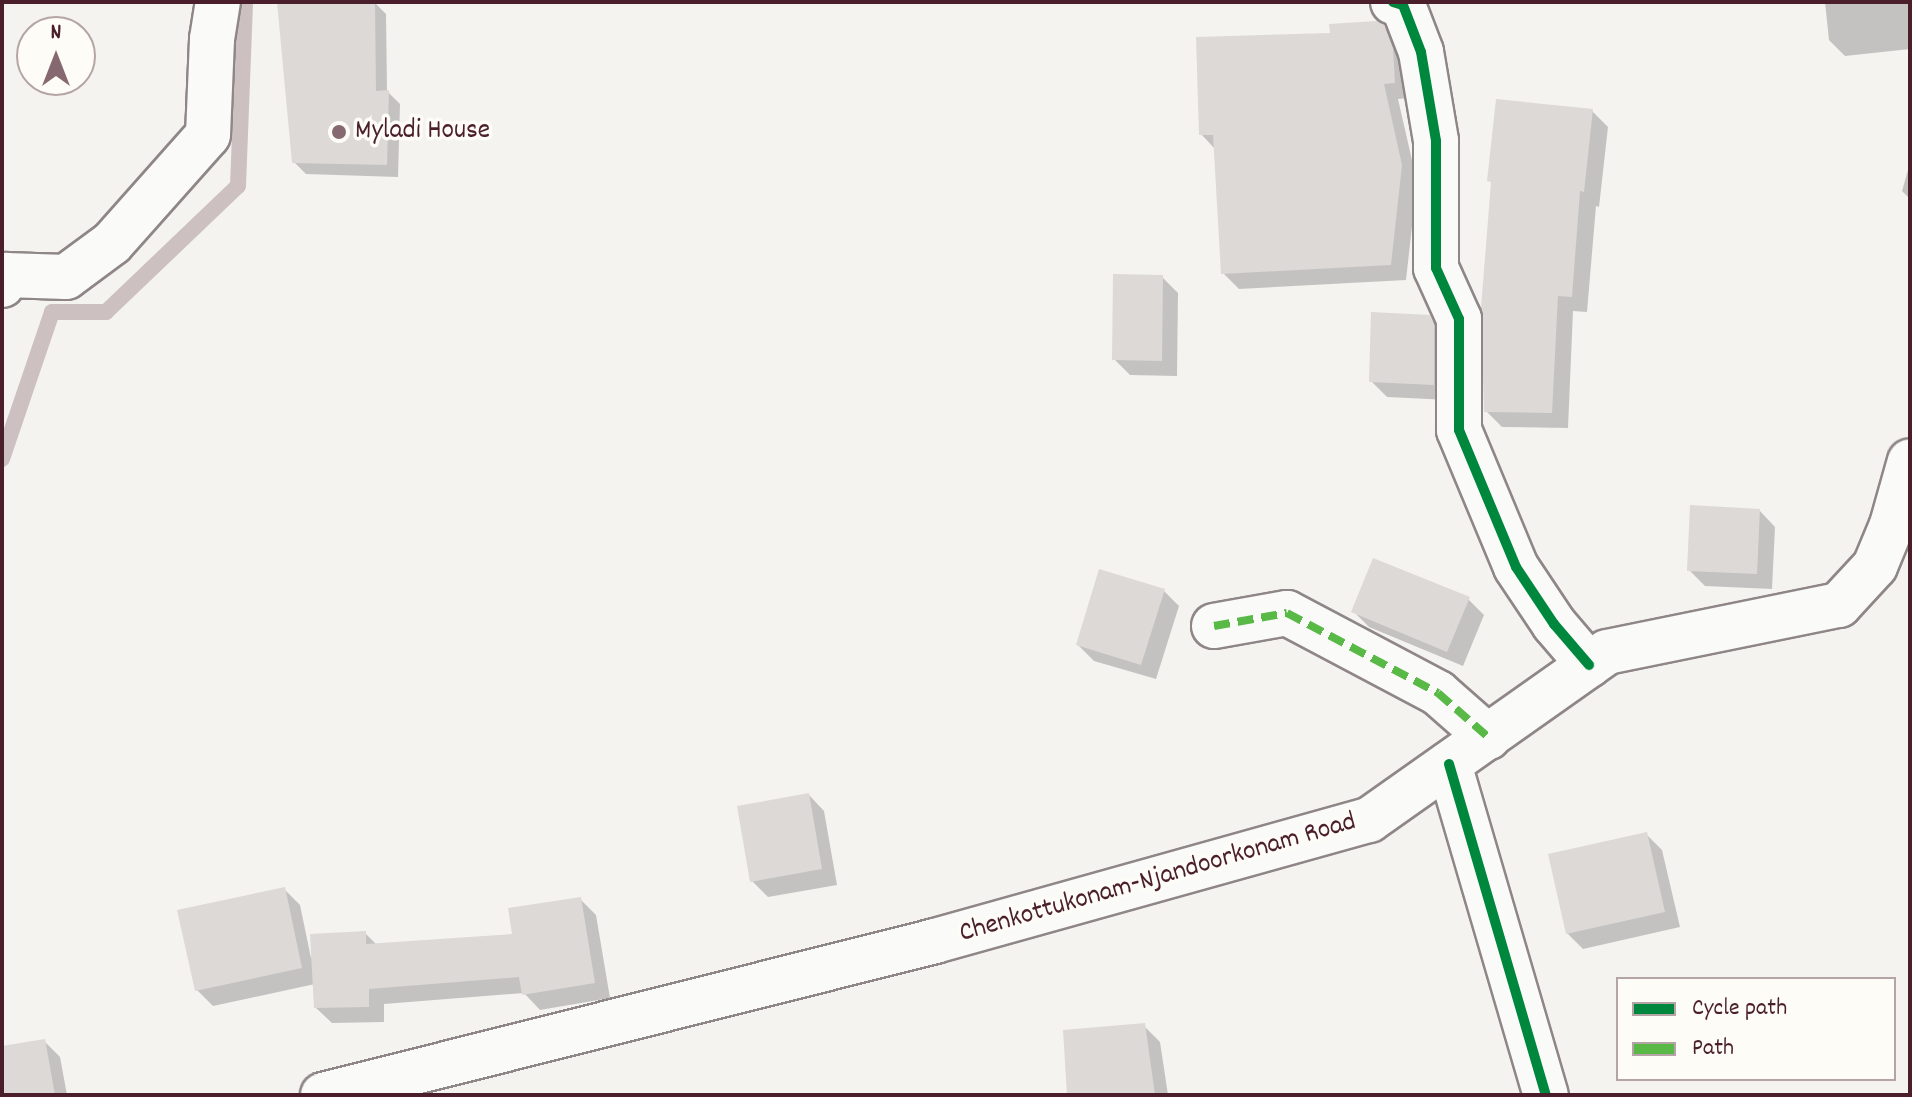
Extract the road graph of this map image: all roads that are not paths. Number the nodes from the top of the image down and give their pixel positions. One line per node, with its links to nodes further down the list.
1 (218, 2): 3 (main road)
2 (1393, 2): 7 (main road)
3 (3, 278)
4 (1910, 461): 5 (main road, Chenkottukonam-Njandoorkonam Road)
5 (1901, 528): 7 (main road, Chenkottukonam-Njandoorkonam Road)
6 (1214, 626): 8 (main road)
7 (1589, 665): 8 (main road, Chenkottukonam-Njandoorkonam Road)
8 (1488, 737): 9 (main road, Chenkottukonam-Njandoorkonam Road)
9 (1449, 764): 10 (main road, Chenkottukonam-Njandoorkonam Road); 11 (main road)
10 (323, 1095)
11 (1546, 1095)

